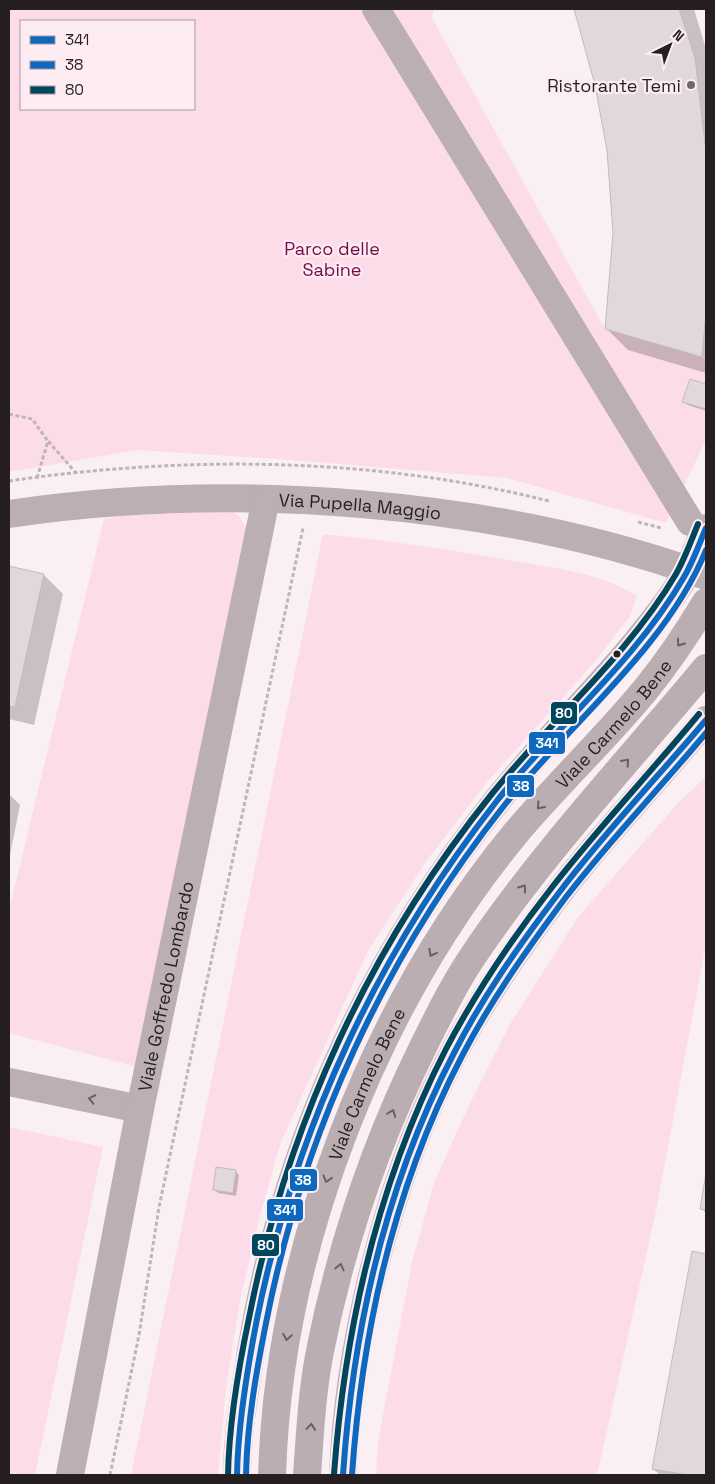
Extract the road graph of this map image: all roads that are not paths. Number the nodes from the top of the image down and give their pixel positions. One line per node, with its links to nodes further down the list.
1 (376, 9): 4 (street)
2 (266, 499): 3 (street, Via Pupella Maggio); 5 (street, Via Pupella Maggio); 14 (street, Viale Goffredo Lombardo)
3 (9, 514)
4 (698, 525): 5 (street, Viale Carmelo Bene)
5 (697, 573): 9 (street, Viale Carmelo Bene)
6 (706, 602): 10 (street, Viale Carmelo Bene, one-way to 10)
7 (706, 668): 12 (street, Viale Carmelo Bene, one-way to 7)
8 (706, 720): 11 (street)
9 (459, 851): 10 (street); 16 (street, Viale Carmelo Bene)
10 (458, 912): 17 (street, Viale Carmelo Bene, one-way to 17)
11 (539, 918): 12 (street); 19 (street)
12 (494, 927): 18 (street, Viale Carmelo Bene, one-way to 12)
13 (9, 1082): 14 (street, one-way to 13)
14 (140, 1109): 15 (street, Viale Goffredo Lombardo)
15 (70, 1475)
16 (237, 1475)
17 (272, 1475)
18 (307, 1475)
19 (343, 1475)

